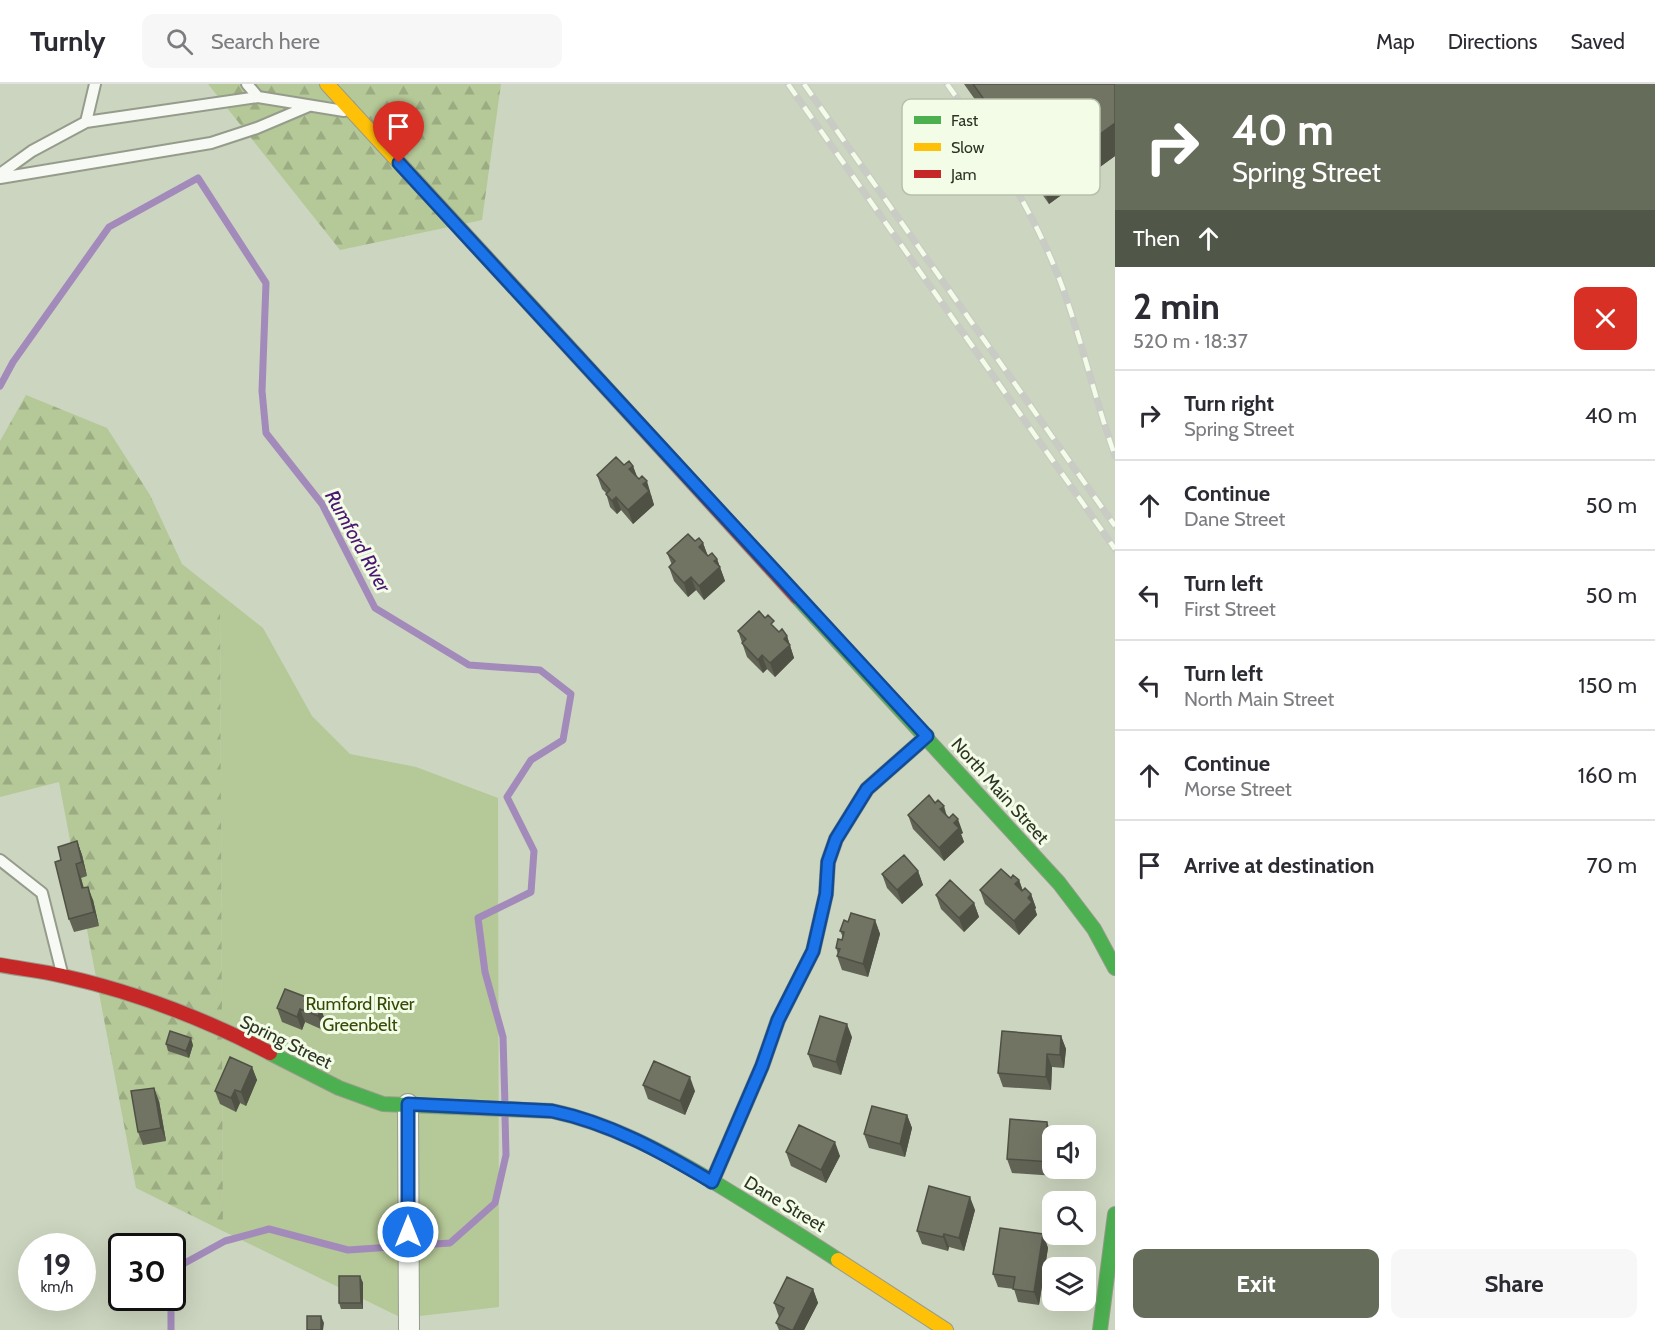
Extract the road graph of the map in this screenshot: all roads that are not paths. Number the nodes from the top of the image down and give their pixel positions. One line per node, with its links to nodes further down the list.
1 (95, 84): 7 (lane)
2 (247, 84): 4 (lane)
3 (327, 84): 6 (street, North Main Street)
4 (258, 98): 5 (lane); 7 (lane)
5 (309, 106): 6 (lane); 8 (lane)
6 (353, 112): 9 (street, North Main Street)
7 (86, 122): 8 (lane)
8 (0, 176)
9 (927, 736): 12 (street, North Main Street); 16 (street)
10 (0, 860): 13 (lane)
11 (0, 965): 13 (street, Spring Street)
12 (1115, 968)
13 (63, 976): 14 (street, Spring Street)
14 (408, 1104): 15 (street, Spring Street); 18 (street)
15 (562, 1113): 16 (street, Dane Street)
16 (712, 1182): 19 (street, Dane Street)
17 (1115, 1214): 20 (street)
18 (409, 1330)
19 (946, 1330)
20 (1100, 1330)

